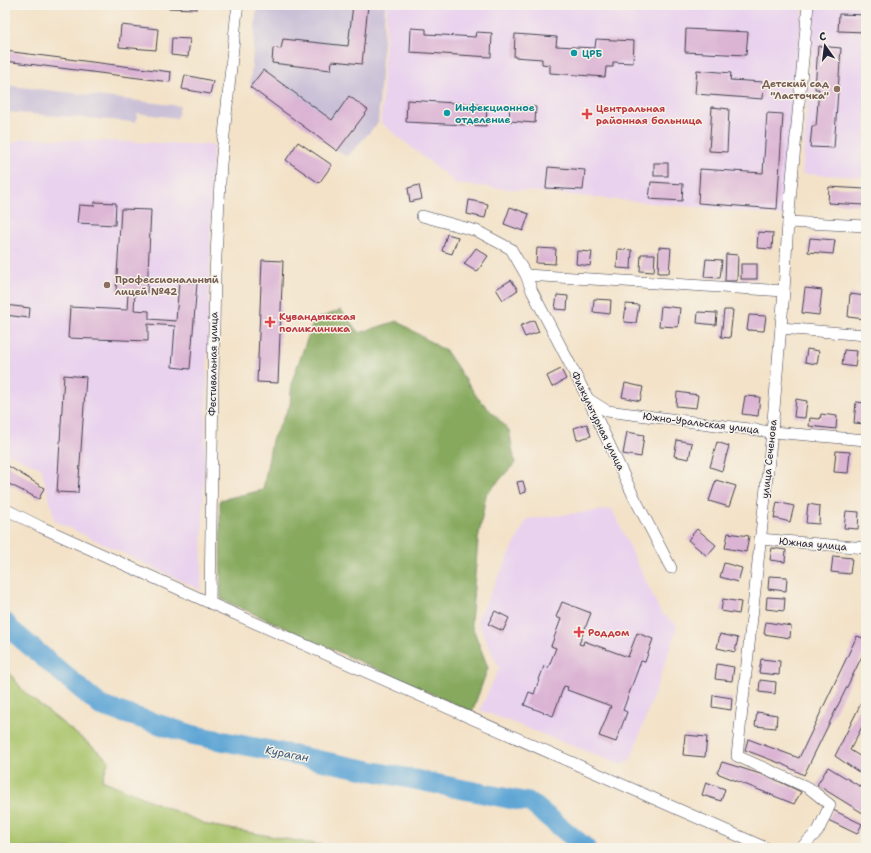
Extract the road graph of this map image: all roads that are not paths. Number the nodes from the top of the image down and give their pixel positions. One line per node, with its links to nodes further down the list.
1 (238, 5): 17 (street, Фестивальная улица)
2 (808, 5): 4 (street, улица Сеченова)
3 (422, 216): 6 (street, Физкультурная улица)
4 (788, 222): 5 (street); 7 (street, улица Сеченова)
5 (866, 226)
6 (526, 274): 7 (street); 10 (street, Физкультурная улица)
7 (784, 291): 8 (street, улица Сеченова)
8 (781, 328): 9 (street); 11 (street, улица Сеченова)
9 (866, 334)
10 (588, 399): 11 (street, Южно-Уральская улица); 16 (street, Физкультурная улица)
11 (772, 432): 12 (street, Южно-Уральская улица); 14 (street, улица Сеченова)
12 (866, 440)
13 (5, 509): 17 (street)
14 (760, 539): 15 (street, Южная улица); 19 (street, улица Сеченова)
15 (866, 548)
16 (671, 568)
17 (210, 603): 18 (street)
18 (766, 848)
19 (801, 848)

